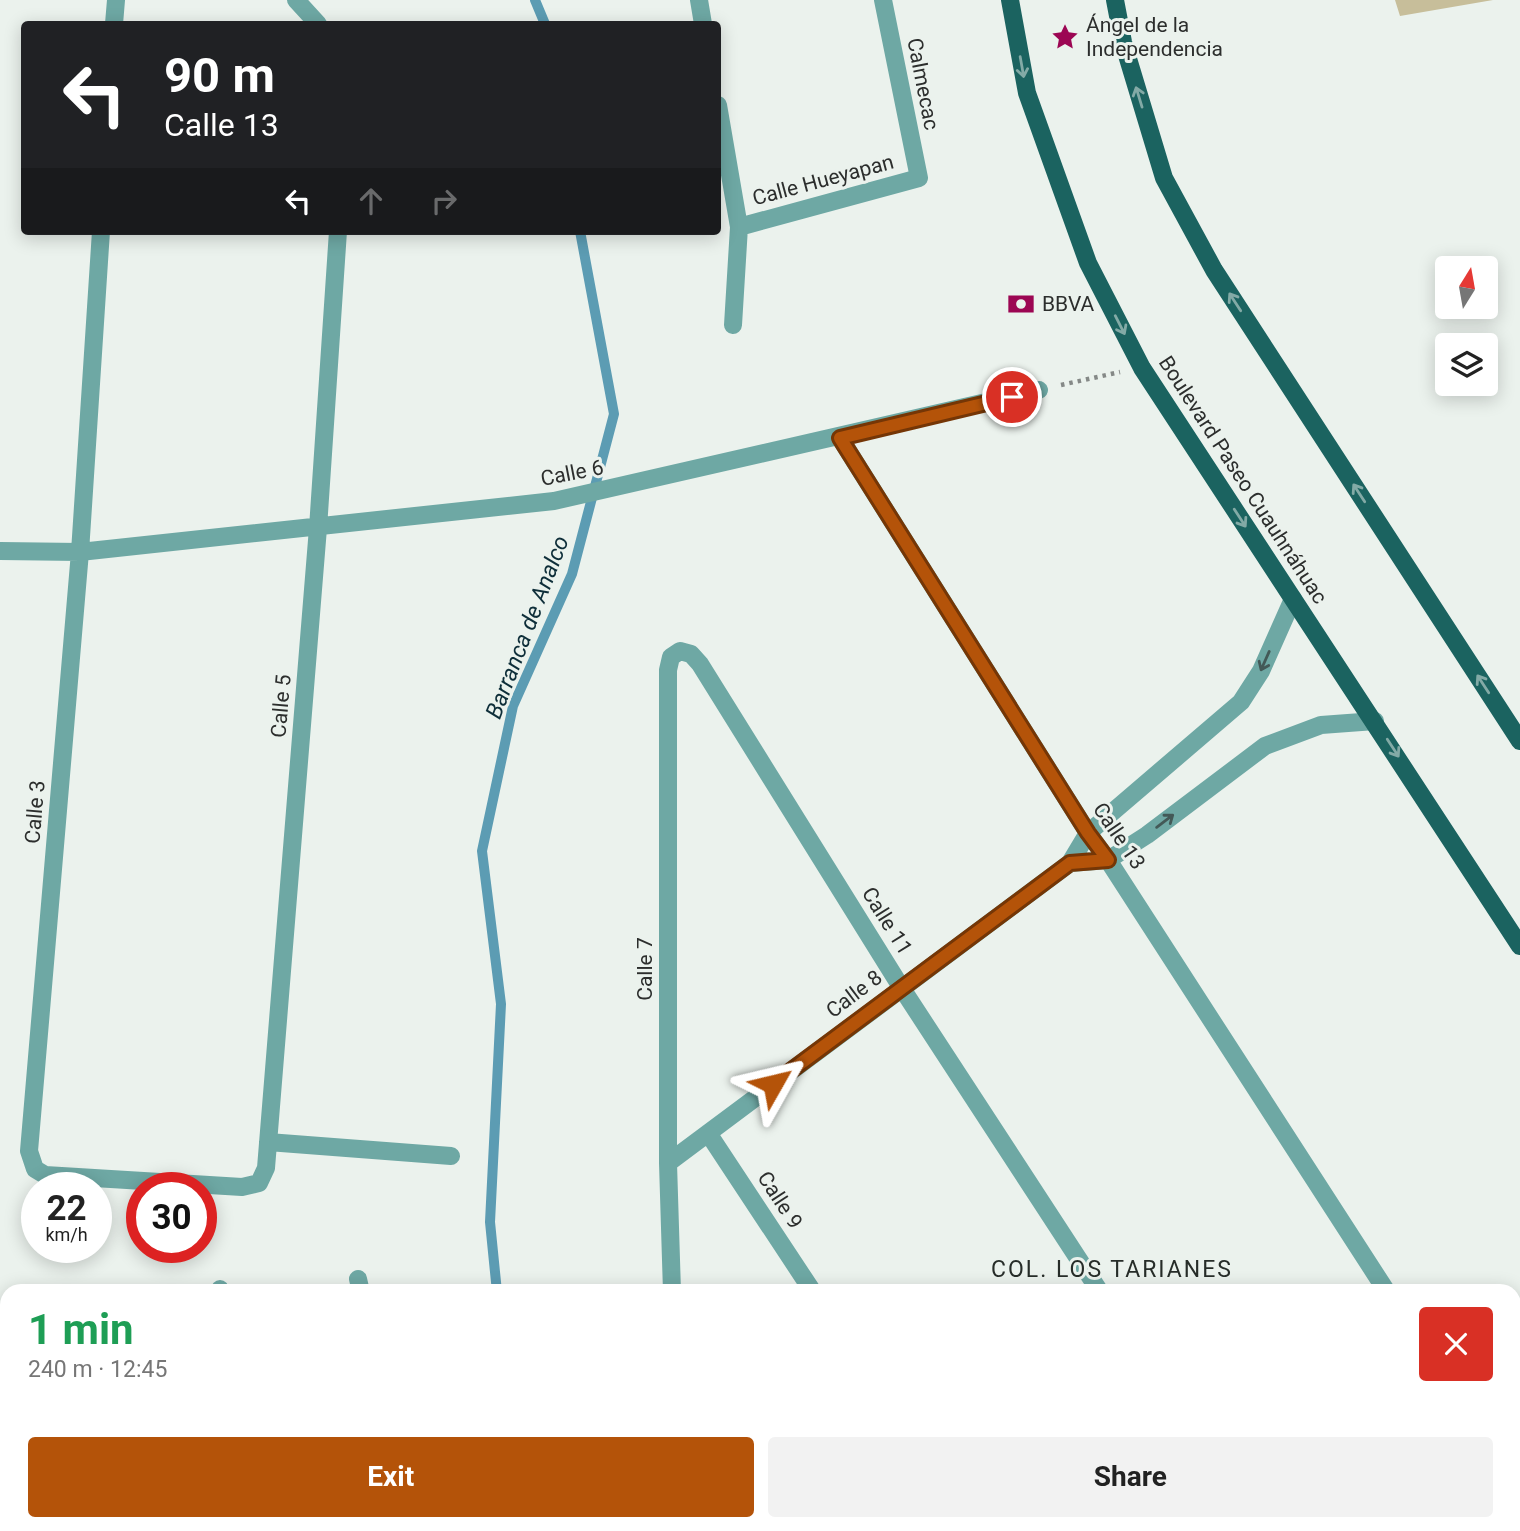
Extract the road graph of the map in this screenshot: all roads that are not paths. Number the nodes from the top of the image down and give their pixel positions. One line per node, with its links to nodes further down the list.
1 (116, 0): 7 (street)
2 (296, 0): 8 (street)
3 (699, 0): 9 (street)
4 (883, 0): 11 (street, Calmecac)
5 (1010, 0): 21 (main road, Boulevard Paseo Cuauhnáhuac, one-way to 21)
6 (1115, 0): 24 (main road, one-way to 6)
7 (114, 21)
8 (315, 21)
9 (702, 21)
10 (721, 122): 12 (street)
11 (919, 178): 12 (street, Calle Hueyapan)
12 (739, 227): 15 (street)
13 (101, 235): 20 (street, Calle 3)
14 (338, 235): 18 (street, Calle 5)
15 (733, 325)
16 (1039, 390): 17 (street, Calle 6)
17 (840, 438): 18 (street, Calle 6); 25 (street, Calle 13)
18 (318, 528): 20 (street, Calle 6); 31 (street, Calle 5)
19 (0, 551): 20 (street, Calle 6)
20 (80, 552): 34 (street, Calle 3)
21 (1293, 599): 23 (main road, Boulevard Paseo Cuauhnáhuac); 25 (street, Calle 8, one-way to 25)
22 (680, 651): 29 (street, Calle 11); 33 (street, Calle 7)
23 (1375, 721): 26 (street, one-way to 23); 28 (main road, Boulevard Paseo Cuauhnáhuac, one-way to 28)
24 (1520, 741)
25 (1088, 833): 26 (street, Calle 13); 27 (street, Calle 8)
26 (1108, 860): 27 (street); 38 (street, Calle 13)
27 (1070, 863): 29 (street, Calle 8)
28 (1520, 946)
29 (901, 987): 30 (street, Calle 8); 37 (street, Calle 11)
30 (708, 1133): 33 (street, Calle 8); 36 (street, Calle 9)
31 (268, 1142): 32 (street); 34 (street, Calle 5)
32 (450, 1156)
33 (668, 1163): 35 (street, Calle 7)
34 (259, 1184)
35 (672, 1284)
36 (808, 1284)
37 (1095, 1284)
38 (1382, 1284)

